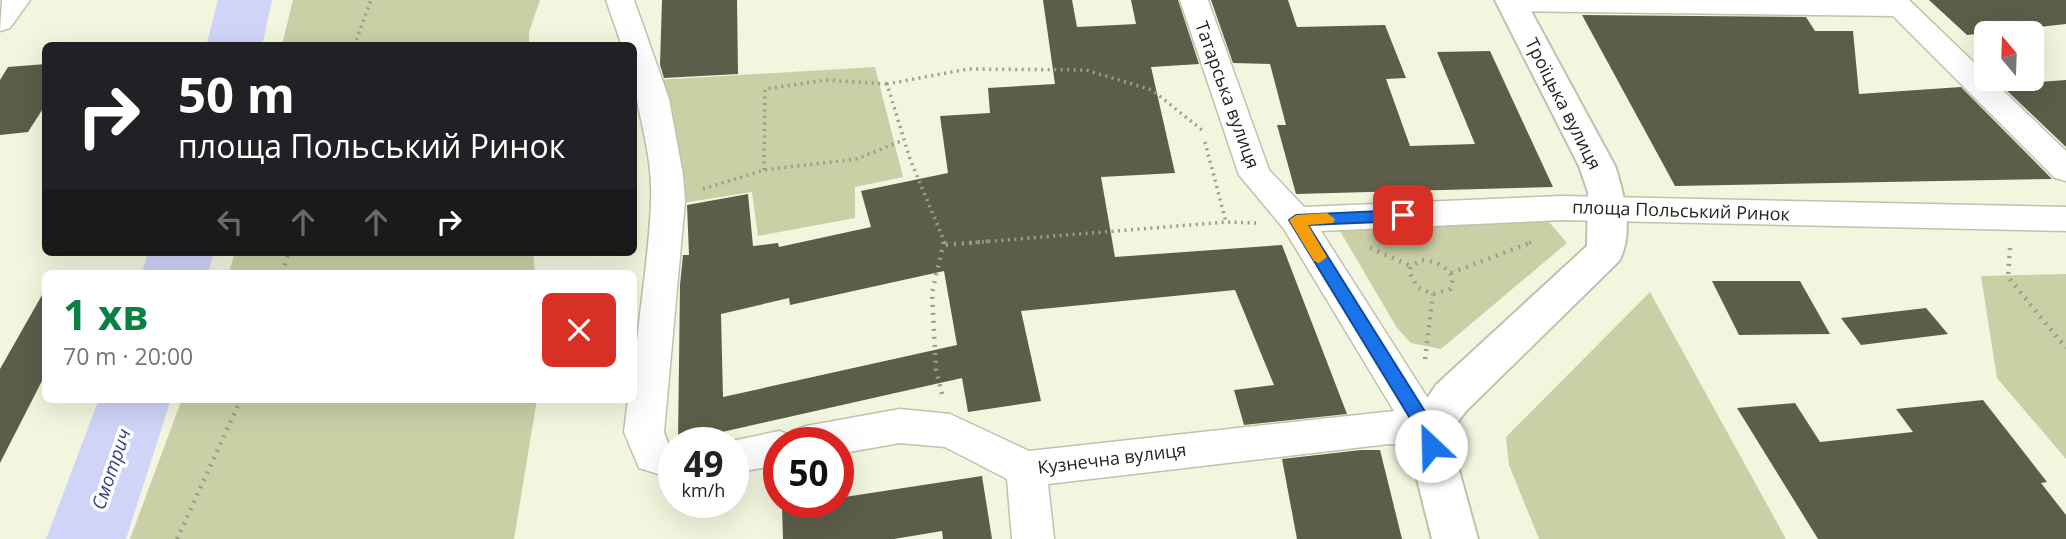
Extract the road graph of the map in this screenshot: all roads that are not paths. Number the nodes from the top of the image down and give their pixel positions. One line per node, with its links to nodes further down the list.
1 (16, 0): 6 (street)
2 (620, 0): 7 (street)
3 (1194, 0): 12 (street, Татарська вулиця)
4 (1510, 1): 5 (street); 10 (main road, Троїцька вулиця)
5 (1896, 3): 9 (street)
6 (0, 22)
7 (633, 42)
8 (637, 54): 15 (street)
9 (2066, 170)
10 (1606, 211): 11 (street, площа Польський Ринок); 12 (street, площа Польський Ринок); 13 (main road, Троїцька вулиця)
11 (2066, 219)
12 (1296, 220): 13 (street, Татарська вулиця)
13 (1427, 431): 16 (street, Кузнечна вулиця); 18 (main road)
14 (854, 434): 16 (street, Кузнечна вулиця)
15 (658, 457)
16 (1026, 469): 17 (street)
17 (1033, 539)
18 (1455, 539)

